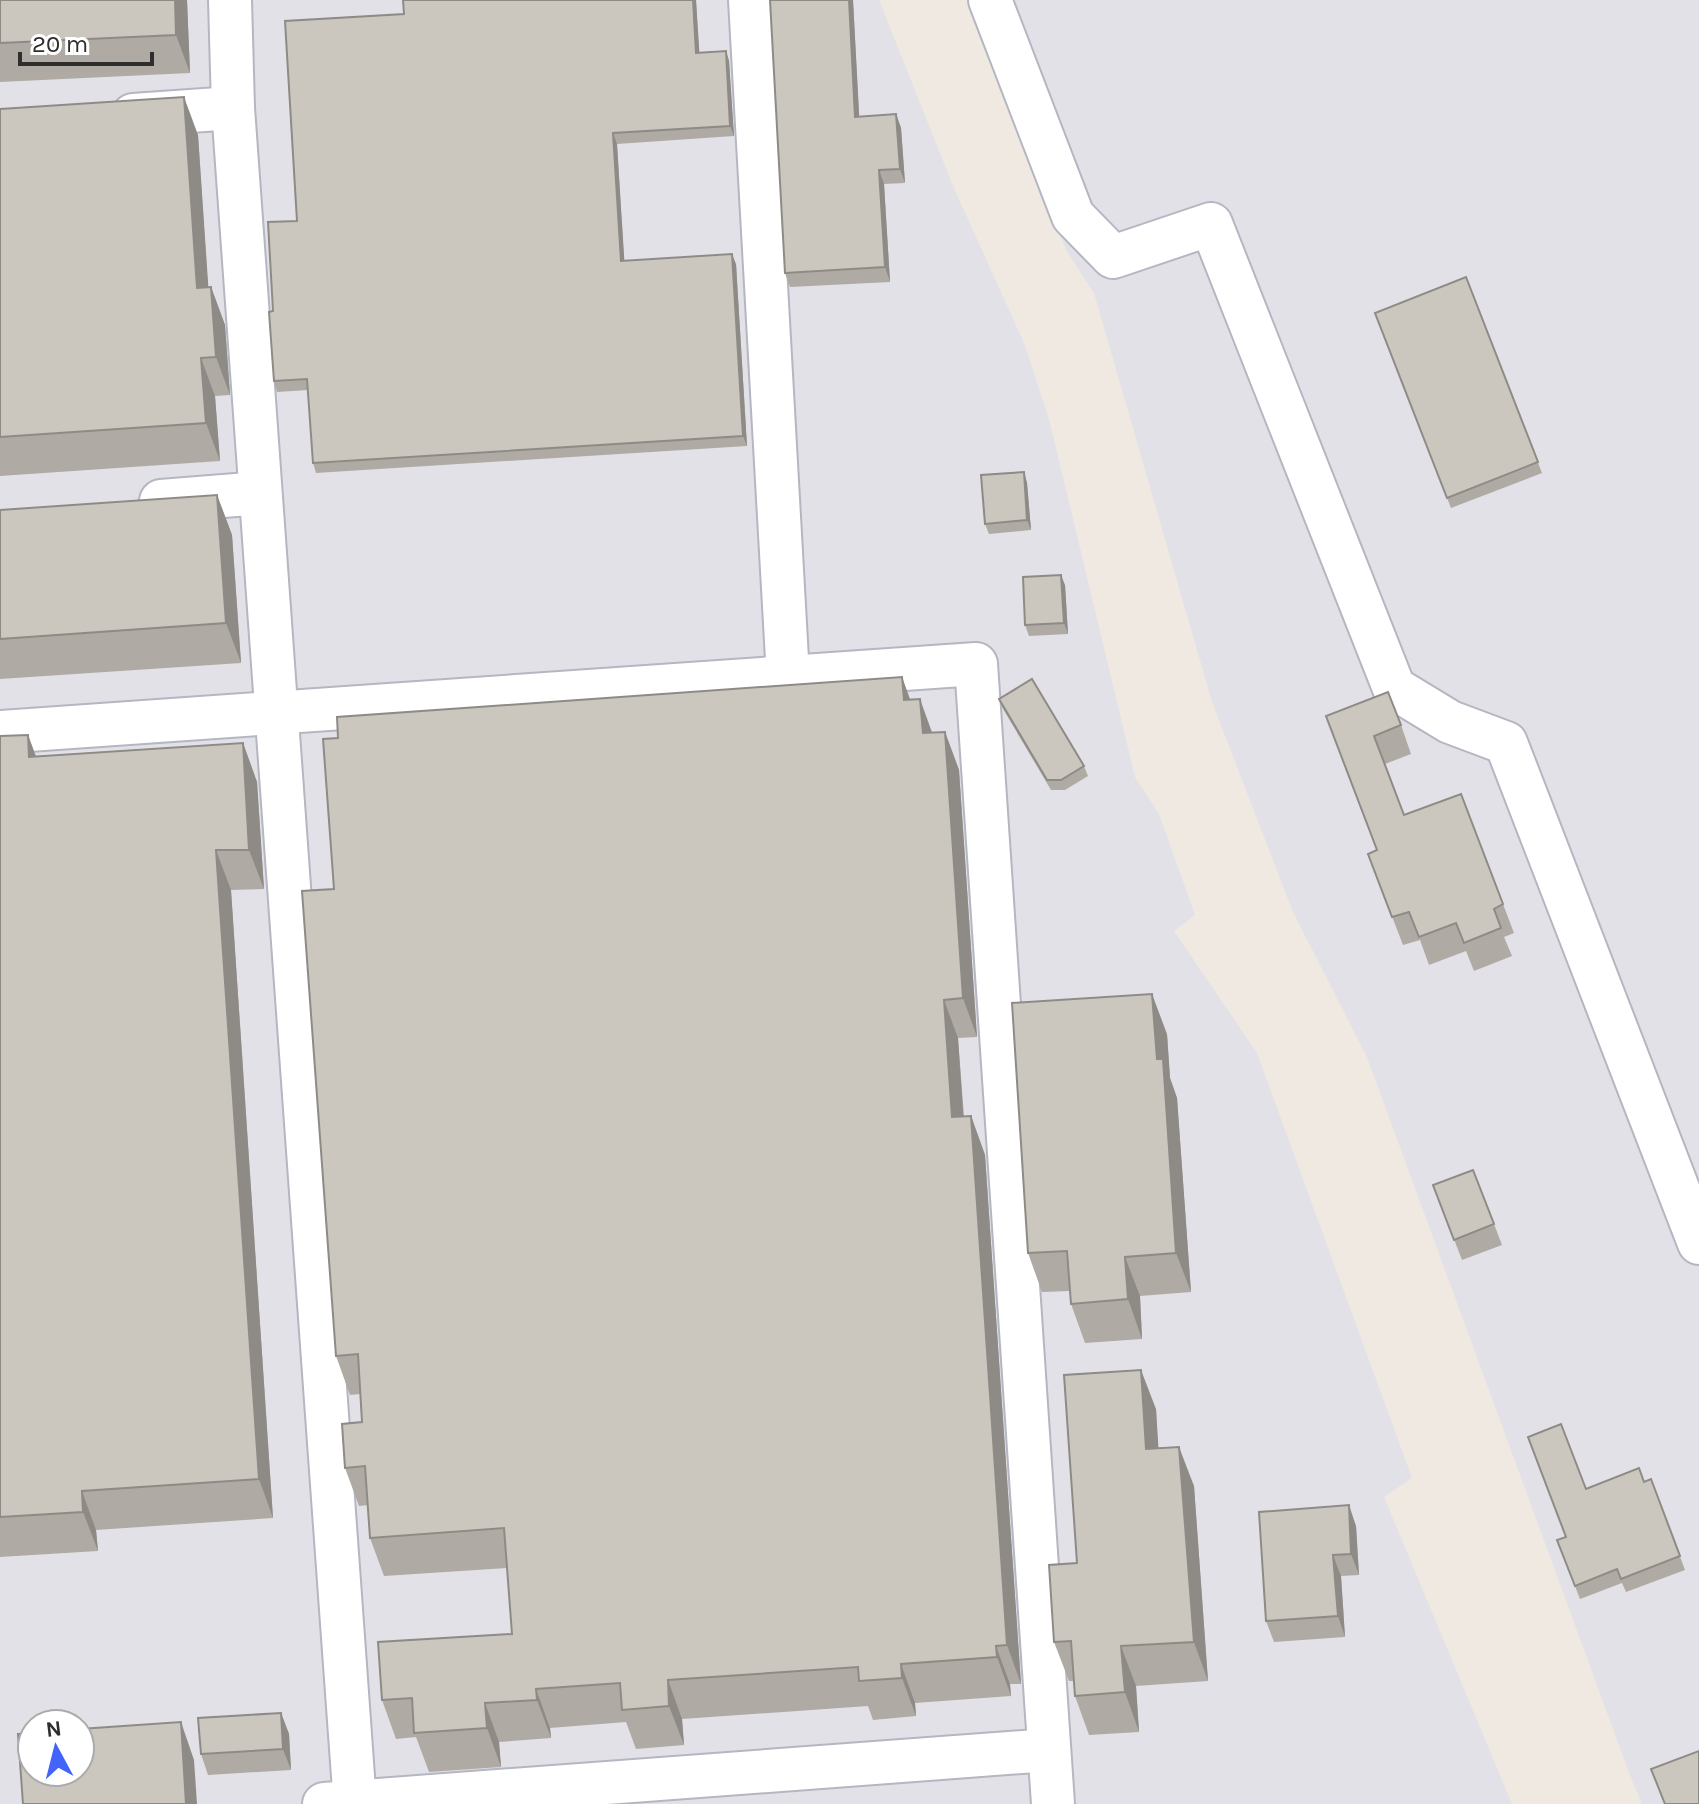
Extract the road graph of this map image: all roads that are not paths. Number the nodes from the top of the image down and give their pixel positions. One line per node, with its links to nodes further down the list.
1 (230, 0): 4 (lane)
2 (750, 0): 8 (lane)
3 (990, 0): 11 (lane)
4 (233, 108): 5 (lane); 6 (lane)
5 (93, 118)
6 (260, 493): 7 (lane); 9 (lane)
7 (122, 503)
8 (788, 677): 9 (lane); 12 (lane)
9 (275, 713): 10 (lane); 13 (lane)
10 (0, 732)
11 (1699, 1243)
12 (1049, 1750): 13 (lane); 14 (lane)
13 (344, 1803)
14 (1053, 1804)

